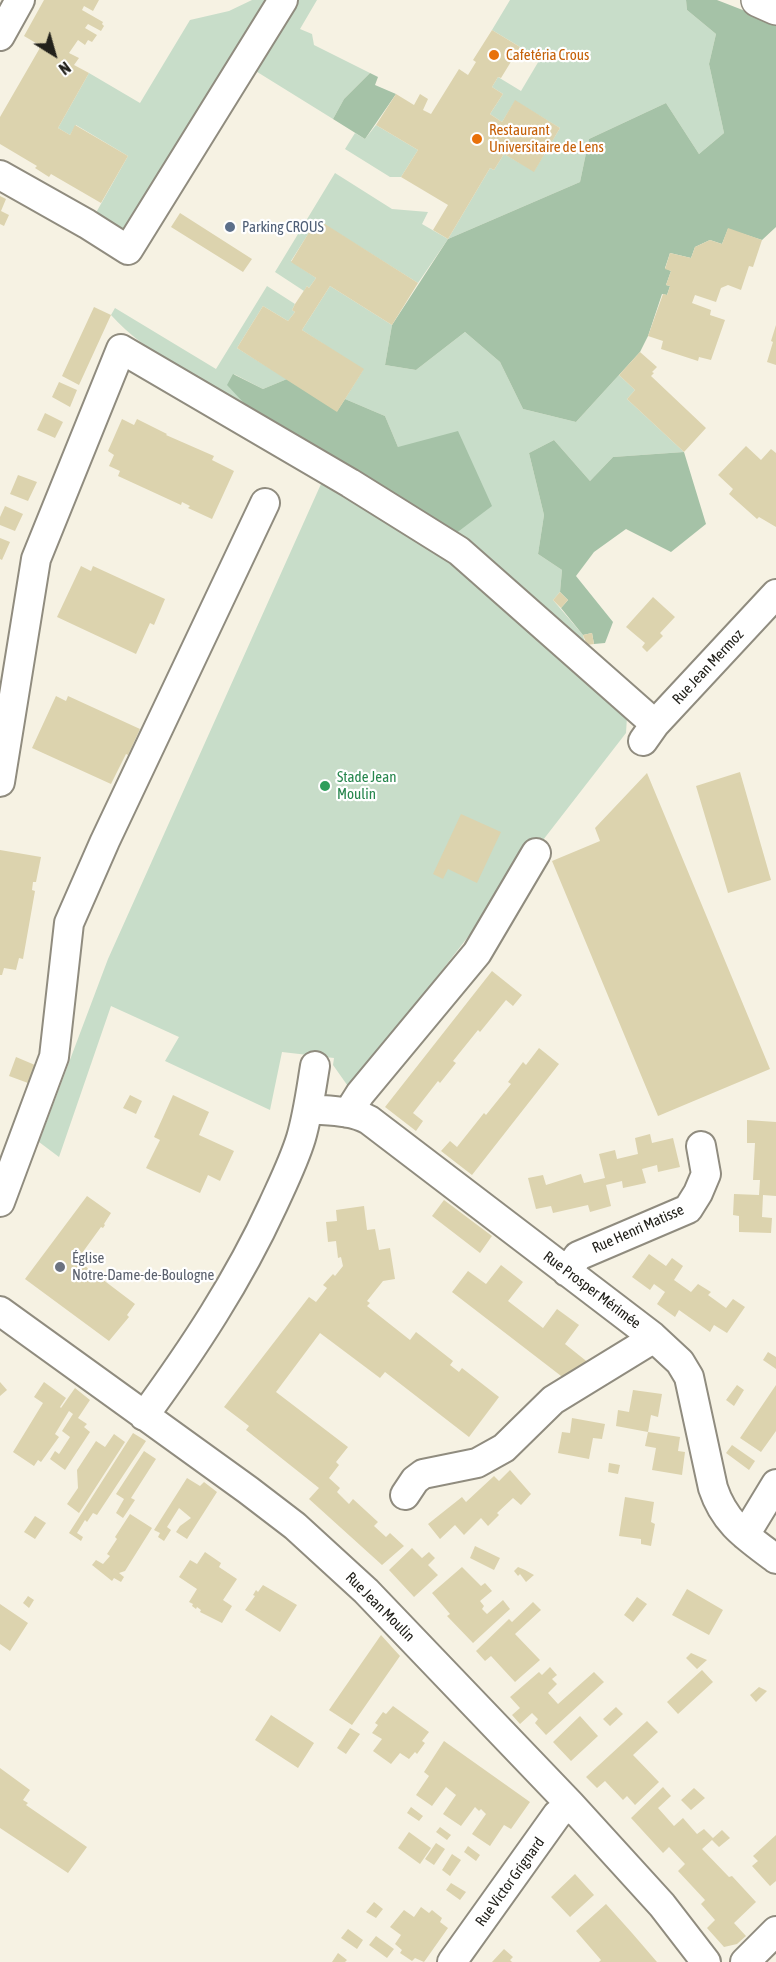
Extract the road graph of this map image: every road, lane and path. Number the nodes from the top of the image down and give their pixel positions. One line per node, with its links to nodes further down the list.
1 (20, 0): 5 (street)
2 (283, 0): 6 (street)
3 (758, 0): 4 (main road)
4 (776, 8)
5 (0, 36)
6 (0, 175)
7 (265, 503): 15 (street)
8 (776, 594): 9 (street, Rue Jean Mermoz)
9 (0, 782)
10 (536, 854): 13 (street)
11 (315, 1066): 12 (street)
12 (308, 1109): 13 (street, Rue Prosper Mérimée); 19 (street)
13 (348, 1113): 16 (street, Rue Prosper Mérimée)
14 (700, 1146): 16 (street, Rue Henri Matisse)
15 (0, 1202)
16 (567, 1272): 18 (street, Rue Prosper Mérimée)
17 (0, 1311): 19 (street, Rue Jean Moulin)
18 (652, 1336): 21 (street); 22 (street, Rue Prosper Mérimée)
19 (144, 1416): 24 (street, Rue Jean Moulin)
20 (776, 1484): 22 (street)
21 (405, 1495)
22 (745, 1535): 23 (street, Rue Prosper Mérimée)
23 (776, 1559)
24 (570, 1804): 26 (street, Rue Victor Grignard); 27 (street, Rue Jean Moulin)
25 (776, 1932): 28 (street)
26 (452, 1962)
27 (706, 1962)
28 (745, 1962)

